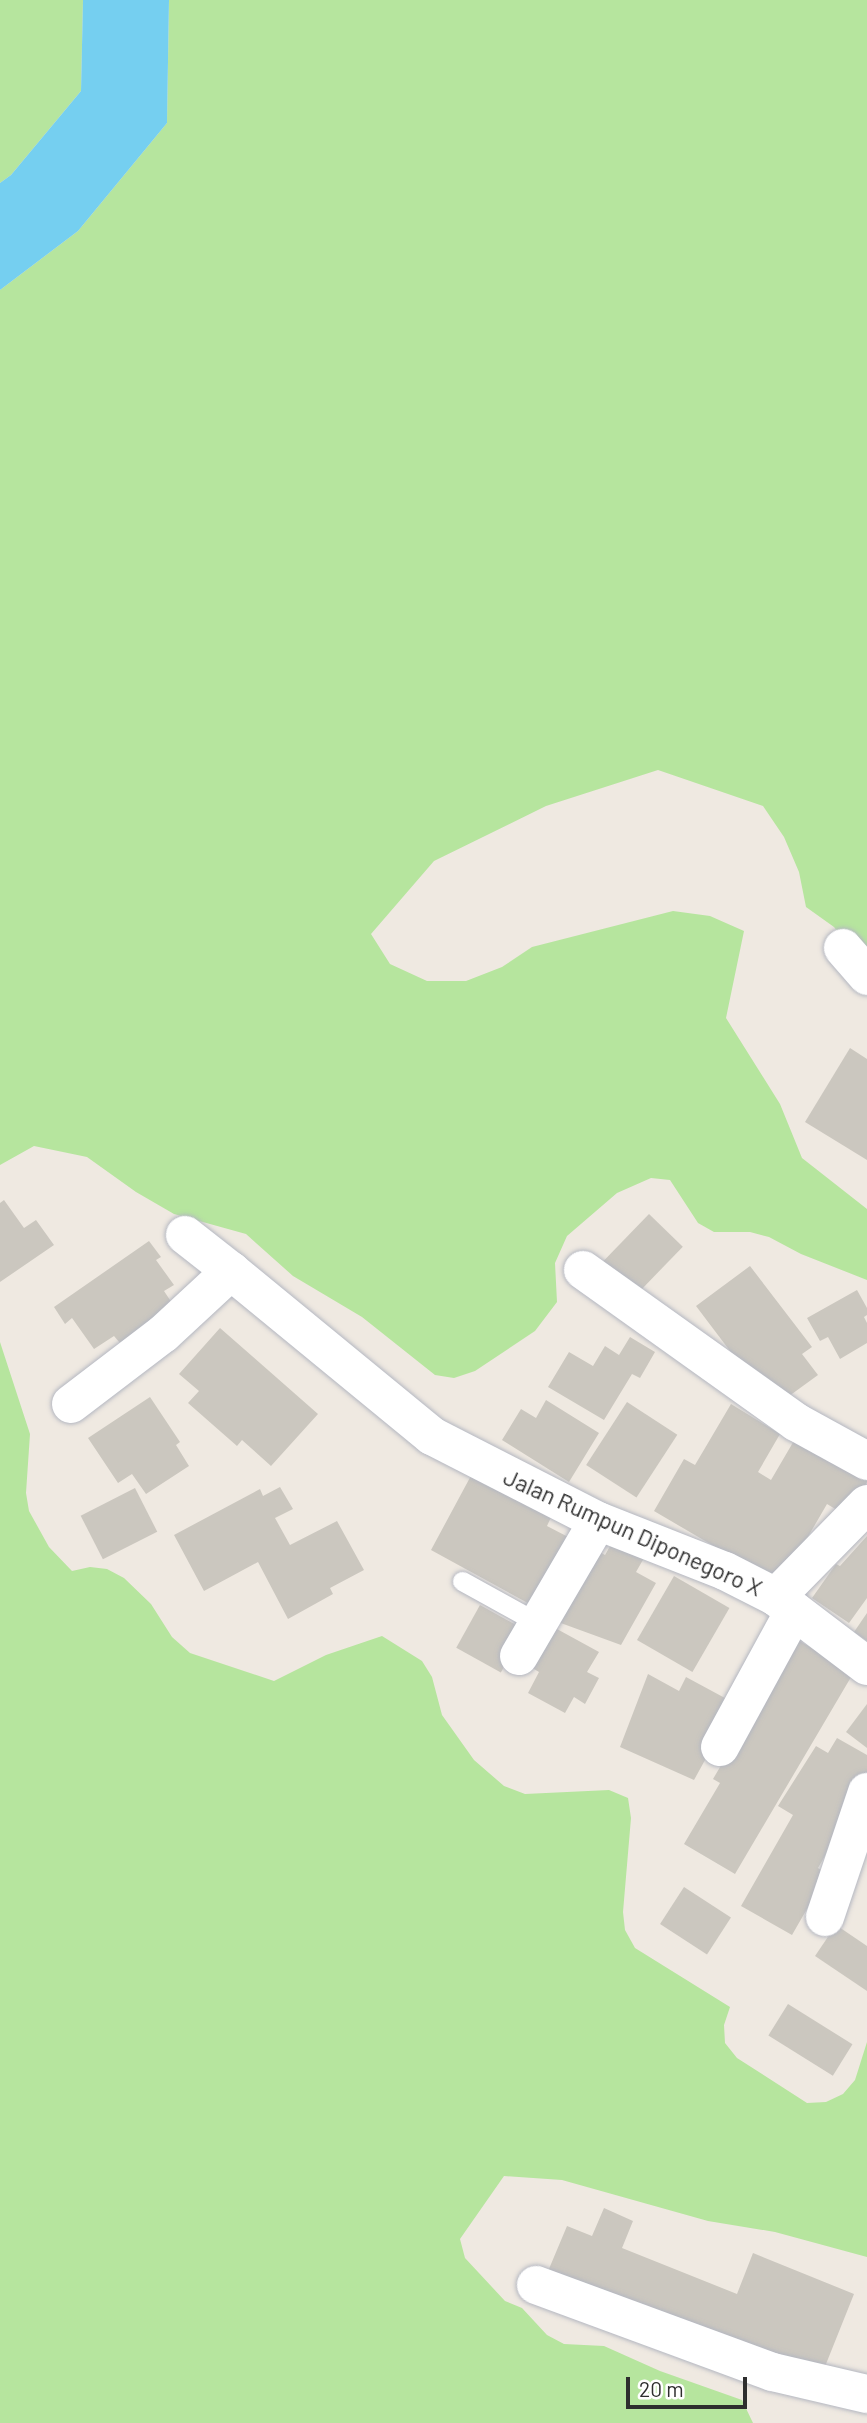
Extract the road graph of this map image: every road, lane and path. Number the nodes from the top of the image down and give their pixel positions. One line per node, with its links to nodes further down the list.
1 (185, 1235): 3 (street, Jalan Rumpun Diponegoro X)
2 (583, 1270): 5 (street)
3 (231, 1271): 4 (street); 7 (street, Jalan Rumpun Diponegoro X)
4 (71, 1404)
5 (867, 1461)
6 (867, 1504): 9 (street)
7 (598, 1521): 9 (street, Jalan Rumpun Diponegoro X); 10 (street)
8 (462, 1581): 10 (lane)
9 (785, 1604): 12 (street, Jalan Rumpun Diponegoro X); 13 (street)
10 (538, 1623): 11 (street)
11 (519, 1656)
12 (867, 1666)
13 (720, 1746)
14 (867, 1791): 15 (street)
15 (825, 1917)
16 (536, 2285): 17 (street)
17 (867, 2394)

